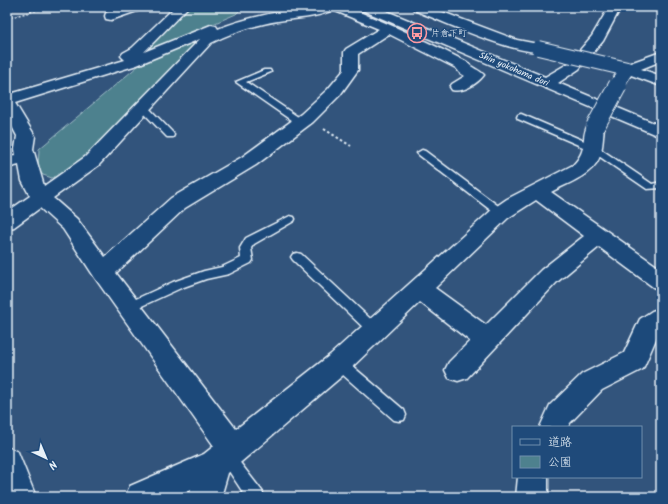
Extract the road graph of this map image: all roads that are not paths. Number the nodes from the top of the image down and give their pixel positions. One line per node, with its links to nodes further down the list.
1 (136, 7): 8 (street)
2 (182, 7): 16 (street)
3 (328, 7): 17 (street); 18 (street)
4 (336, 7): 9 (street)
5 (418, 7): 12 (street, bridge)
6 (615, 7): 13 (street)
7 (381, 8): 13 (street, Shin yokohama dori)
8 (111, 16)
9 (389, 29): 15 (street); 21 (street)
10 (661, 56): 12 (street)
11 (267, 72): 21 (lane)
12 (624, 74): 14 (street); 24 (street, bridge)
13 (553, 80): 20 (street, Shin yokohama dori); 22 (street, Shin yokohama dori)
14 (661, 81)
15 (458, 87)
16 (7, 94)
17 (7, 101): 26 (street)
18 (143, 107): 23 (lane); 30 (street)
19 (521, 117): 24 (lane)
20 (661, 118)
21 (304, 120): 36 (street)
22 (661, 132)
23 (170, 135)
24 (594, 138): 28 (lane); 29 (street)
25 (422, 153): 31 (lane)
26 (27, 158): 27 (street); 30 (street)
27 (7, 162)
28 (661, 185)
29 (538, 192): 31 (street); 34 (street)
30 (41, 198): 33 (street); 36 (street)
31 (501, 212): 38 (street)
32 (290, 219): 39 (lane)
33 (7, 222)
34 (598, 236): 37 (street); 42 (street)
35 (297, 257): 41 (lane)
36 (103, 272): 39 (street)
37 (661, 281)
38 (419, 289): 41 (street); 42 (street)
39 (129, 307): 47 (street)
40 (661, 318): 46 (street)
41 (374, 330): 43 (street)
42 (488, 340): 44 (street)
43 (339, 364): 45 (lane); 47 (street)
44 (458, 370)
45 (399, 415)
46 (554, 426)
47 (225, 456): 51 (street); 52 (street); 53 (lane)
48 (7, 462): 50 (street)
49 (533, 478): 54 (street)
50 (20, 497)
51 (141, 497)
52 (205, 497)
53 (256, 497)
54 (532, 497)

